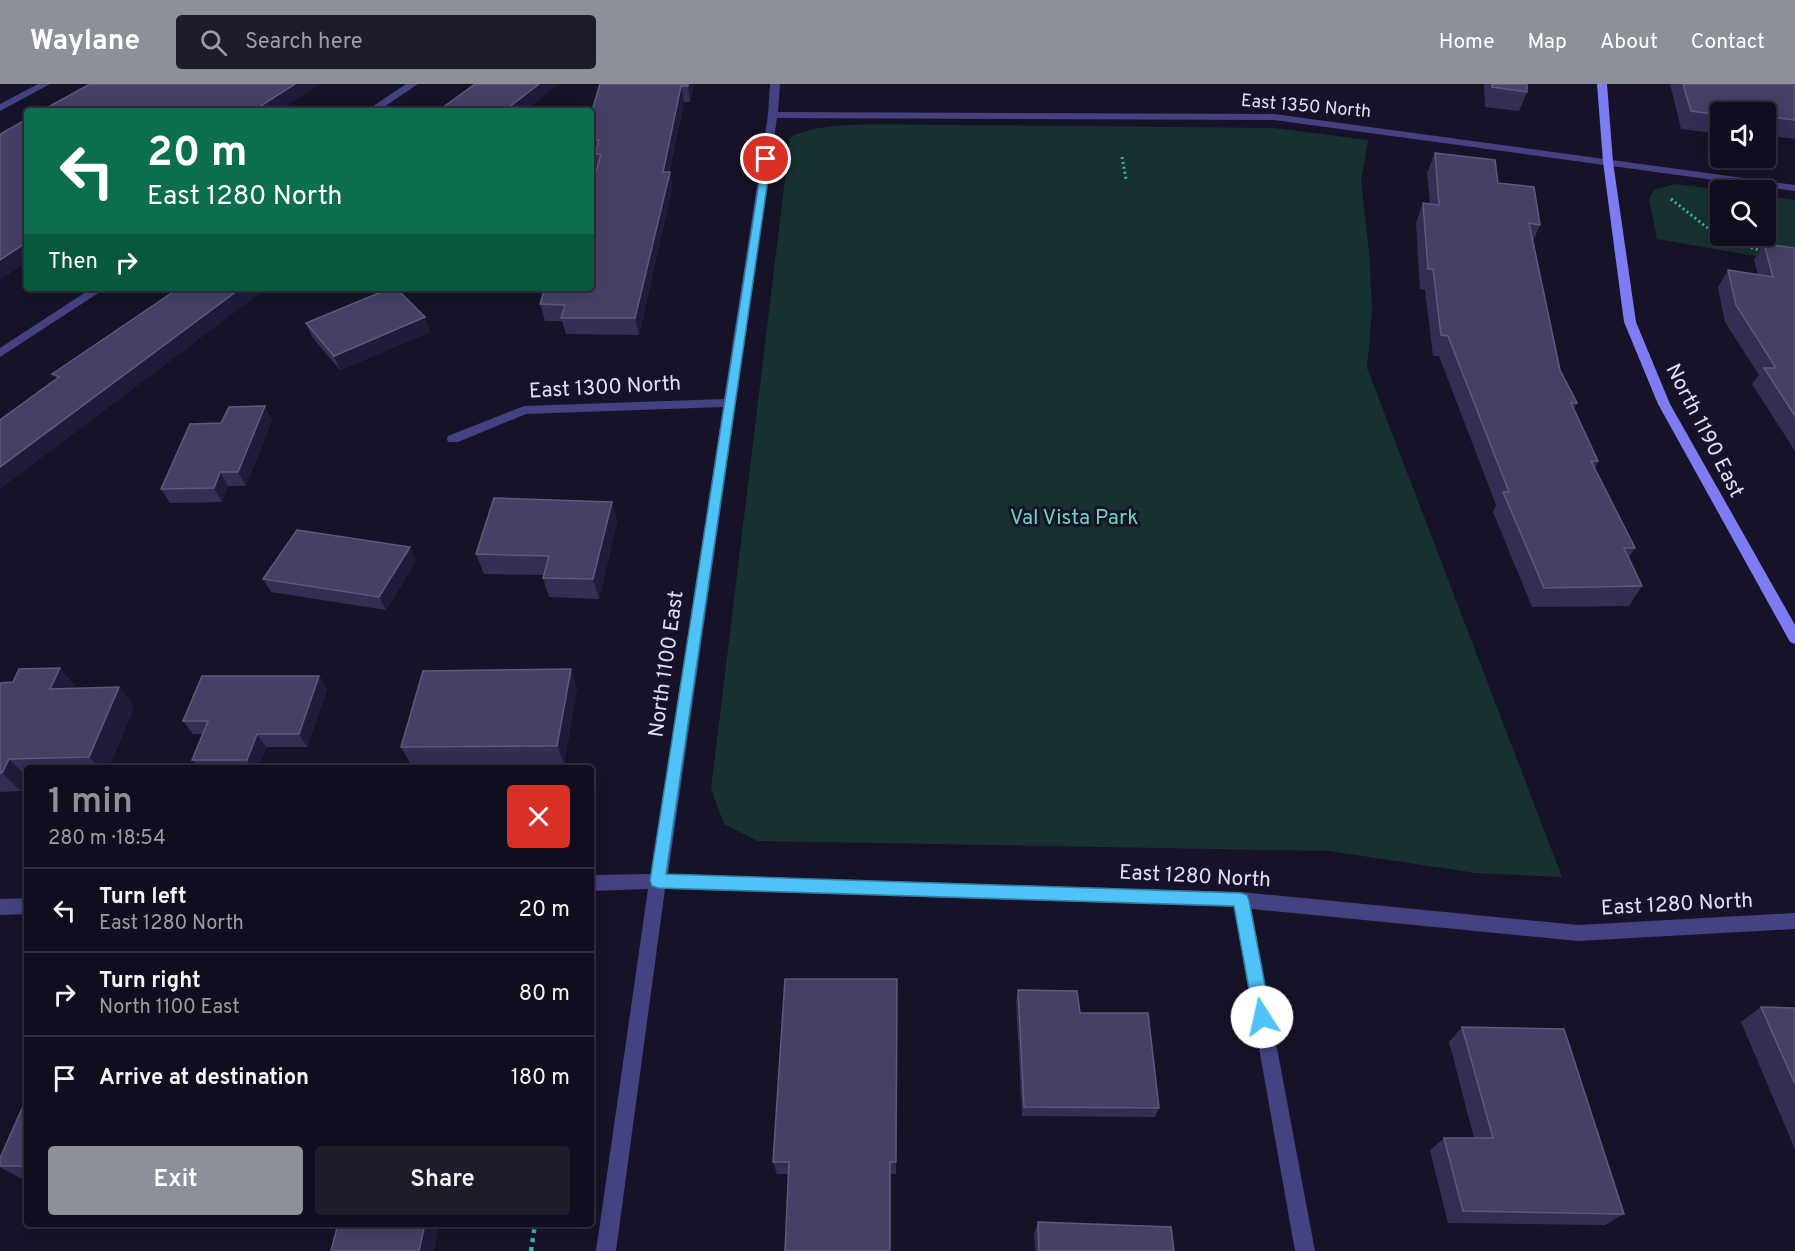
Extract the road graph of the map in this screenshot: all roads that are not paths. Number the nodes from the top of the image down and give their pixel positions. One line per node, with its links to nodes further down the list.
1 (45, 84): 5 (street)
2 (413, 84): 6 (street)
3 (775, 84): 7 (street, North 1100 East)
4 (1602, 84): 8 (street, North 1190 East)
5 (0, 108)
6 (376, 108)
7 (773, 115): 8 (street, East 1350 North); 12 (street, North 1100 East)
8 (1608, 162): 9 (street, East 1350 North); 14 (street, North 1190 East)
9 (1795, 188)
10 (95, 291): 11 (street)
11 (0, 353)
12 (728, 403): 13 (street, East 1300 North); 15 (street, North 1100 East)
13 (453, 439)
14 (1795, 638)
15 (658, 881): 16 (street, East 1280 North); 17 (street, East 1280 North); 21 (street, North 1100 East)
16 (594, 883)
17 (1241, 900): 20 (street, East 1280 North); 22 (street)
18 (24, 906): 19 (street)
19 (0, 907)
20 (1795, 921)
21 (606, 1251)
22 (1305, 1251)

